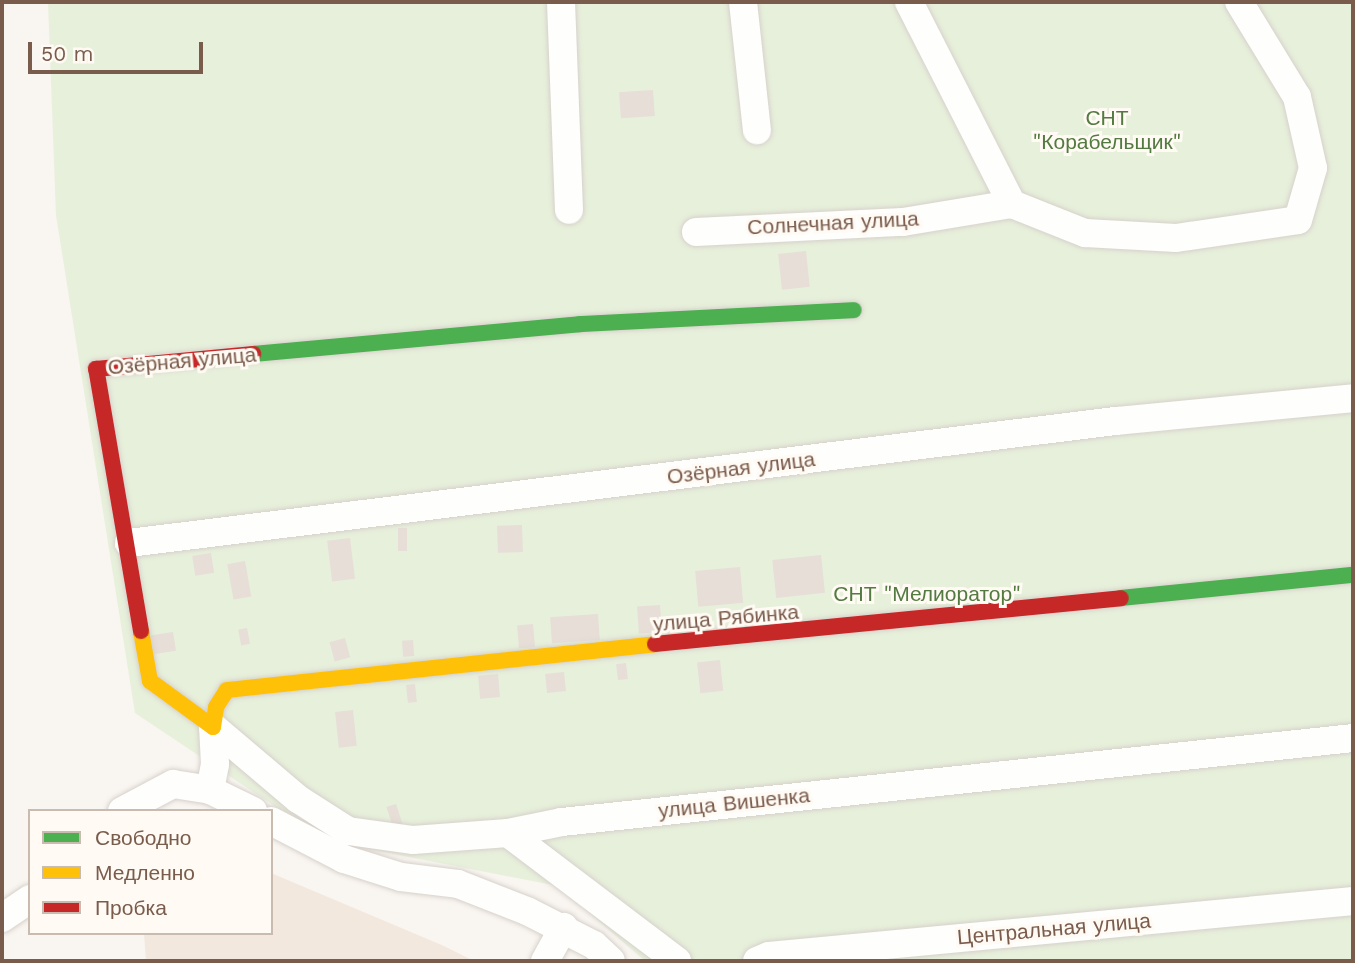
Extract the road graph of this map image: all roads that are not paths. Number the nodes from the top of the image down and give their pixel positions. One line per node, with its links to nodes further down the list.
1 (561, 2): 7 (street)
2 (743, 2): 5 (street)
3 (909, 2): 6 (street)
4 (1239, 2): 6 (street)
5 (757, 130)
6 (1012, 204): 8 (street, Солнечная улица)
7 (569, 210)
8 (696, 232)
9 (854, 310): 11 (street, Озёрная улица)
10 (1353, 398): 11 (street, Озёрная улица)
11 (129, 543): 13 (street)
12 (1353, 575): 13 (street, улица Рябинка)
13 (213, 727): 15 (street); 19 (street, улица Вишенка)
14 (1353, 738): 19 (street, улица Вишенка)
15 (211, 790): 16 (street); 17 (street)
16 (125, 809)
17 (249, 809)
18 (273, 822): 23 (street)
19 (508, 834): 26 (street)
20 (28, 900): 22 (street)
21 (1353, 901): 27 (street, Центральная улица)
22 (2, 918)
23 (564, 927): 24 (street); 25 (street)
24 (545, 961)
25 (611, 961)
26 (677, 961)
27 (757, 961)

